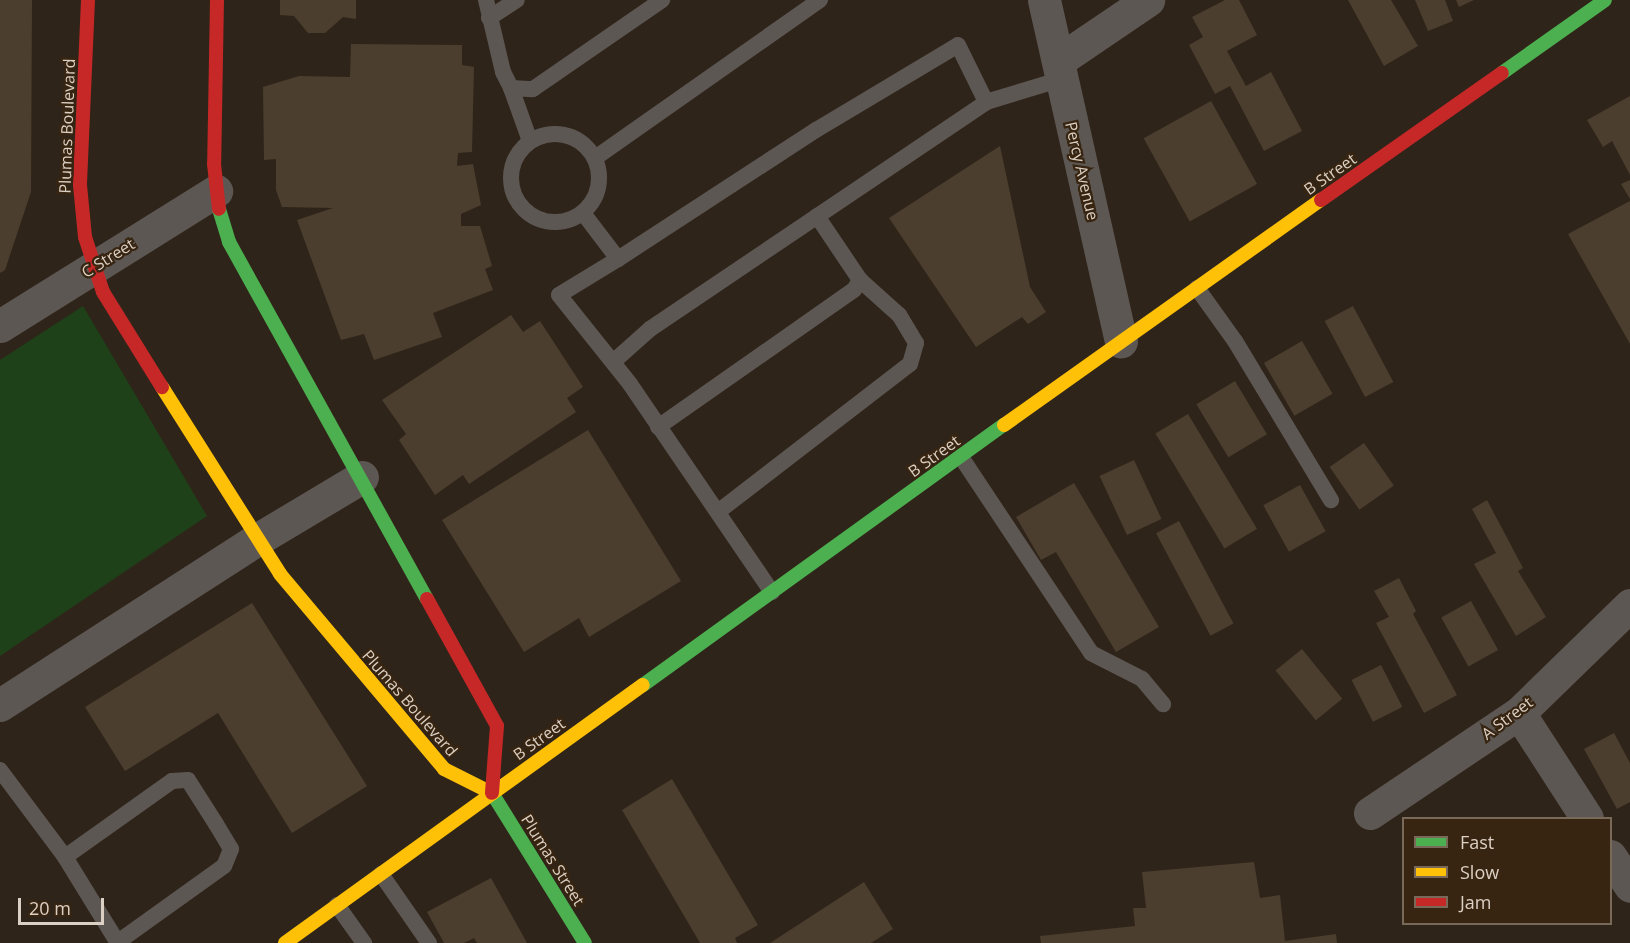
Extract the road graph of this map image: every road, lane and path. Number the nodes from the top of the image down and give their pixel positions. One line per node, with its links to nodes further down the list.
1 (88, 0): 20 (street, Plumas Boulevard)
2 (217, 0): 16 (street)
3 (486, 0): 10 (lane)
4 (517, 0): 10 (lane)
5 (662, 0): 12 (lane)
6 (820, 0): 15 (lane)
7 (1044, 0): 11 (street, Percy Avenue)
8 (1148, 0): 11 (street)
9 (1605, 0): 22 (street, B Street)
10 (489, 18): 12 (lane)
11 (1060, 70): 13 (lane); 24 (street, Percy Avenue)
12 (511, 88): 14 (lane)
13 (986, 102): 18 (lane); 19 (lane)
14 (530, 141): 15 (lane); 17 (lane)
15 (595, 158): 17 (lane)
16 (216, 191): 20 (street, C Street); 28 (street)
17 (583, 213): 19 (lane)
18 (817, 216): 21 (lane); 25 (lane)
19 (618, 259): 25 (lane)
20 (92, 267): 23 (street, C Street); 31 (street, Plumas Boulevard)
21 (860, 280): 26 (lane); 30 (lane)
22 (1197, 288): 24 (street, B Street); 29 (lane)
23 (0, 326)
24 (1121, 341): 27 (street, B Street)
25 (613, 362): 26 (lane)
26 (658, 428): 30 (lane)
27 (961, 457): 32 (street, B Street); 34 (lane)
28 (362, 477): 31 (street); 38 (street)
29 (1331, 500)
30 (719, 511): 32 (lane)
31 (258, 539): 35 (street); 38 (street, Plumas Boulevard)
32 (772, 592): 38 (street, B Street)
33 (1630, 605): 36 (street, A Street)
34 (1163, 704)
35 (0, 705)
36 (1519, 713): 39 (street, A Street); 40 (street)
37 (0, 770): 41 (lane)
38 (492, 793): 43 (street, B Street); 50 (street, Plumas Street)
39 (1370, 813)
40 (1586, 817)
41 (64, 857): 46 (lane); 46 (lane)
42 (1612, 858): 44 (street)
43 (381, 874): 45 (street, B Street); 49 (lane)
44 (1630, 886)
45 (337, 905): 47 (street, B Street); 48 (lane)
46 (118, 943)
47 (285, 943)
48 (364, 943)
49 (429, 943)
50 (585, 943)

